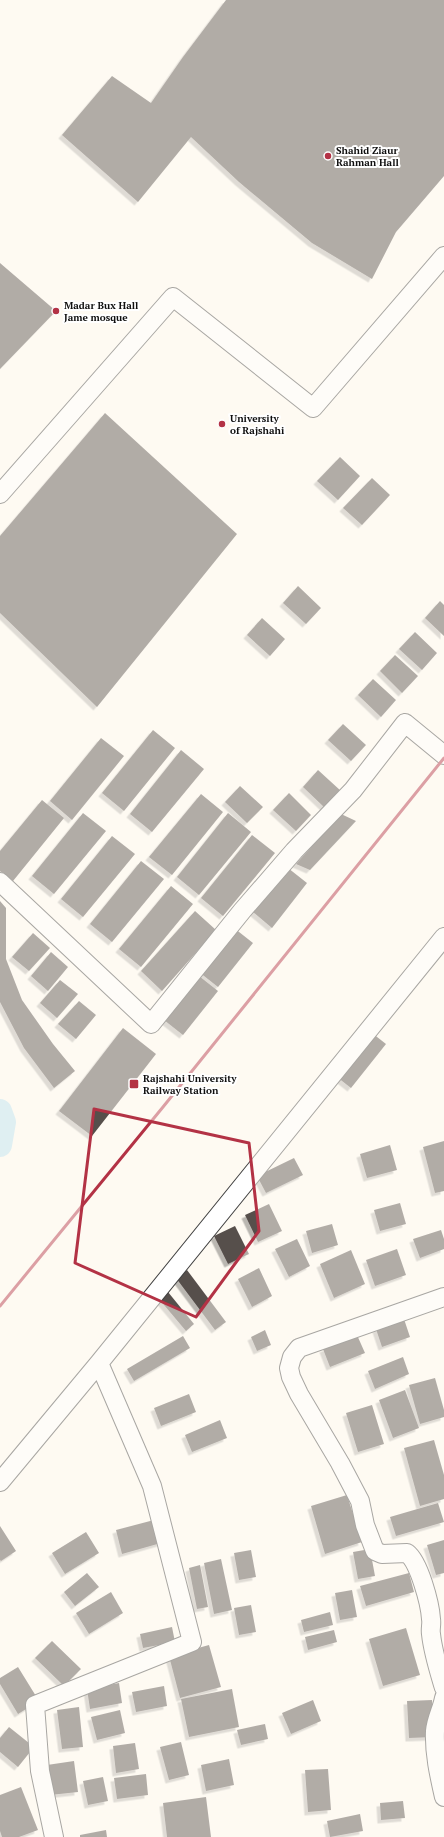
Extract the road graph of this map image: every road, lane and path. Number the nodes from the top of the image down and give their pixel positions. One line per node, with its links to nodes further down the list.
1 (444, 256): 2 (street)
2 (0, 494)
3 (444, 755): 4 (street)
4 (0, 882)
5 (444, 937): 7 (street)
6 (444, 1297): 9 (street)
7 (99, 1363): 8 (street); 12 (street)
8 (0, 1482)
9 (444, 1688)
10 (444, 1698): 11 (street)
11 (444, 1797)
12 (54, 1837)

